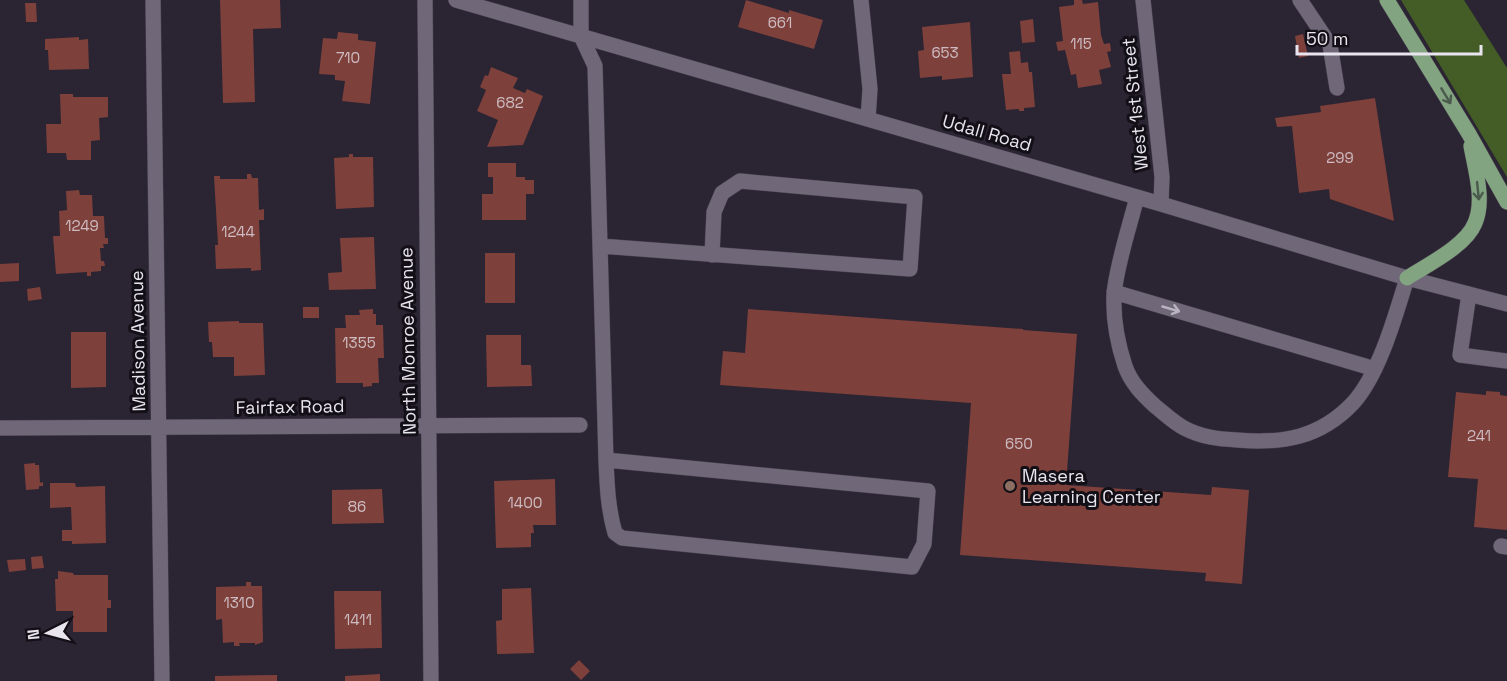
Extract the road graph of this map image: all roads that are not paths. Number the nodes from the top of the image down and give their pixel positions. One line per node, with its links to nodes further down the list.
1 (153, 0): 27 (street, Madison Avenue)
2 (425, 0): 24 (street, North Monroe Avenue)
3 (456, 0): 9 (street, Udall Road)
4 (581, 0): 9 (street)
5 (861, 0): 11 (street)
6 (1143, 0): 15 (street, West 1st Street)
7 (1300, 0): 10 (street)
8 (1387, 0): 12 (main road, one-way to 12)
9 (581, 36): 11 (street, Udall Road); 16 (street)
10 (1337, 88)
11 (868, 119): 13 (street, Udall Road)
12 (1469, 134): 14 (main road); 18 (main road, one-way to 18)
13 (1137, 197): 15 (street, Udall Road); 19 (street)
14 (1507, 202)
15 (1161, 204): 18 (street, Udall Road)
16 (600, 246): 17 (street); 28 (street)
17 (712, 255): 17 (street)
18 (1407, 278): 20 (street, Udall Road); 23 (street)
19 (1114, 292): 23 (street, one-way to 23); 23 (street)
20 (1469, 294): 21 (street, Udall Road); 22 (street)
21 (1507, 304)
22 (1507, 361)
23 (1375, 369)
24 (428, 425): 25 (street, Fairfax Road); 27 (street, Fairfax Road); 30 (street, North Monroe Avenue)
25 (580, 425)
26 (0, 428): 27 (street, Fairfax Road)
27 (159, 428): 29 (street, Madison Avenue)
28 (606, 460): 28 (street)
29 (162, 681)
30 (431, 681)

